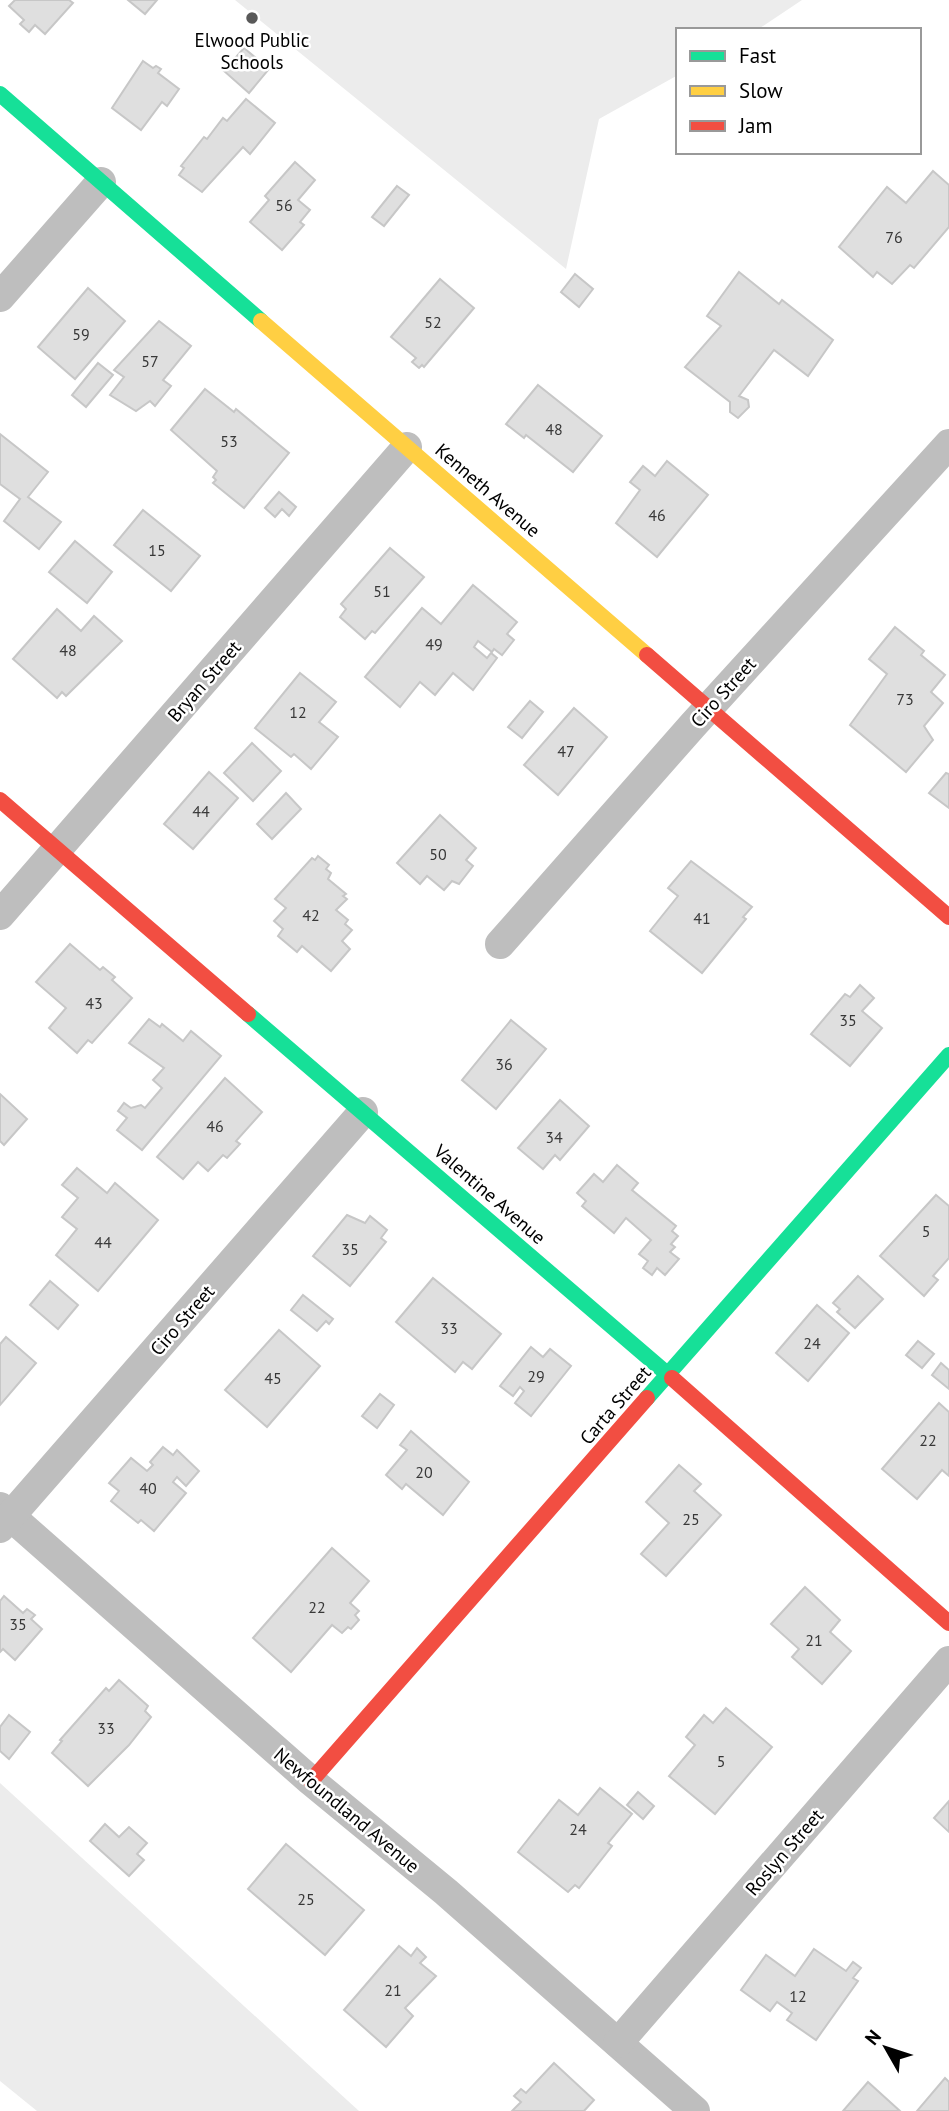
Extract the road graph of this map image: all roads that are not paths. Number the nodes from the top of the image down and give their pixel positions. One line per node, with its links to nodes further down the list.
1 (0, 94): 2 (street, Kenneth Avenue)
2 (101, 182): 3 (street); 5 (street, Kenneth Avenue)
3 (0, 297)
4 (949, 444): 6 (street, Ciro Street)
5 (407, 447): 6 (street, Kenneth Avenue); 8 (street, Bryan Street)
6 (708, 708): 10 (street, Kenneth Avenue); 11 (street, Ciro Street)
7 (0, 800): 8 (street, Valentine Avenue)
8 (57, 851): 9 (street, Bryan Street); 13 (street, Valentine Avenue)
9 (0, 915)
10 (949, 917)
11 (500, 944)
12 (949, 1055): 14 (street, Carta Street)
13 (363, 1112): 14 (street, Valentine Avenue); 15 (street, Ciro Street)
14 (669, 1376): 16 (street, Valentine Avenue); 18 (street, Carta Street)
15 (4, 1517): 18 (street, Newfoundland Avenue)
16 (949, 1623)
17 (949, 1661): 19 (street, Roslyn Street)
18 (311, 1782): 19 (street, Newfoundland Avenue)
19 (618, 2043): 20 (street, Newfoundland Avenue)
20 (695, 2111)

